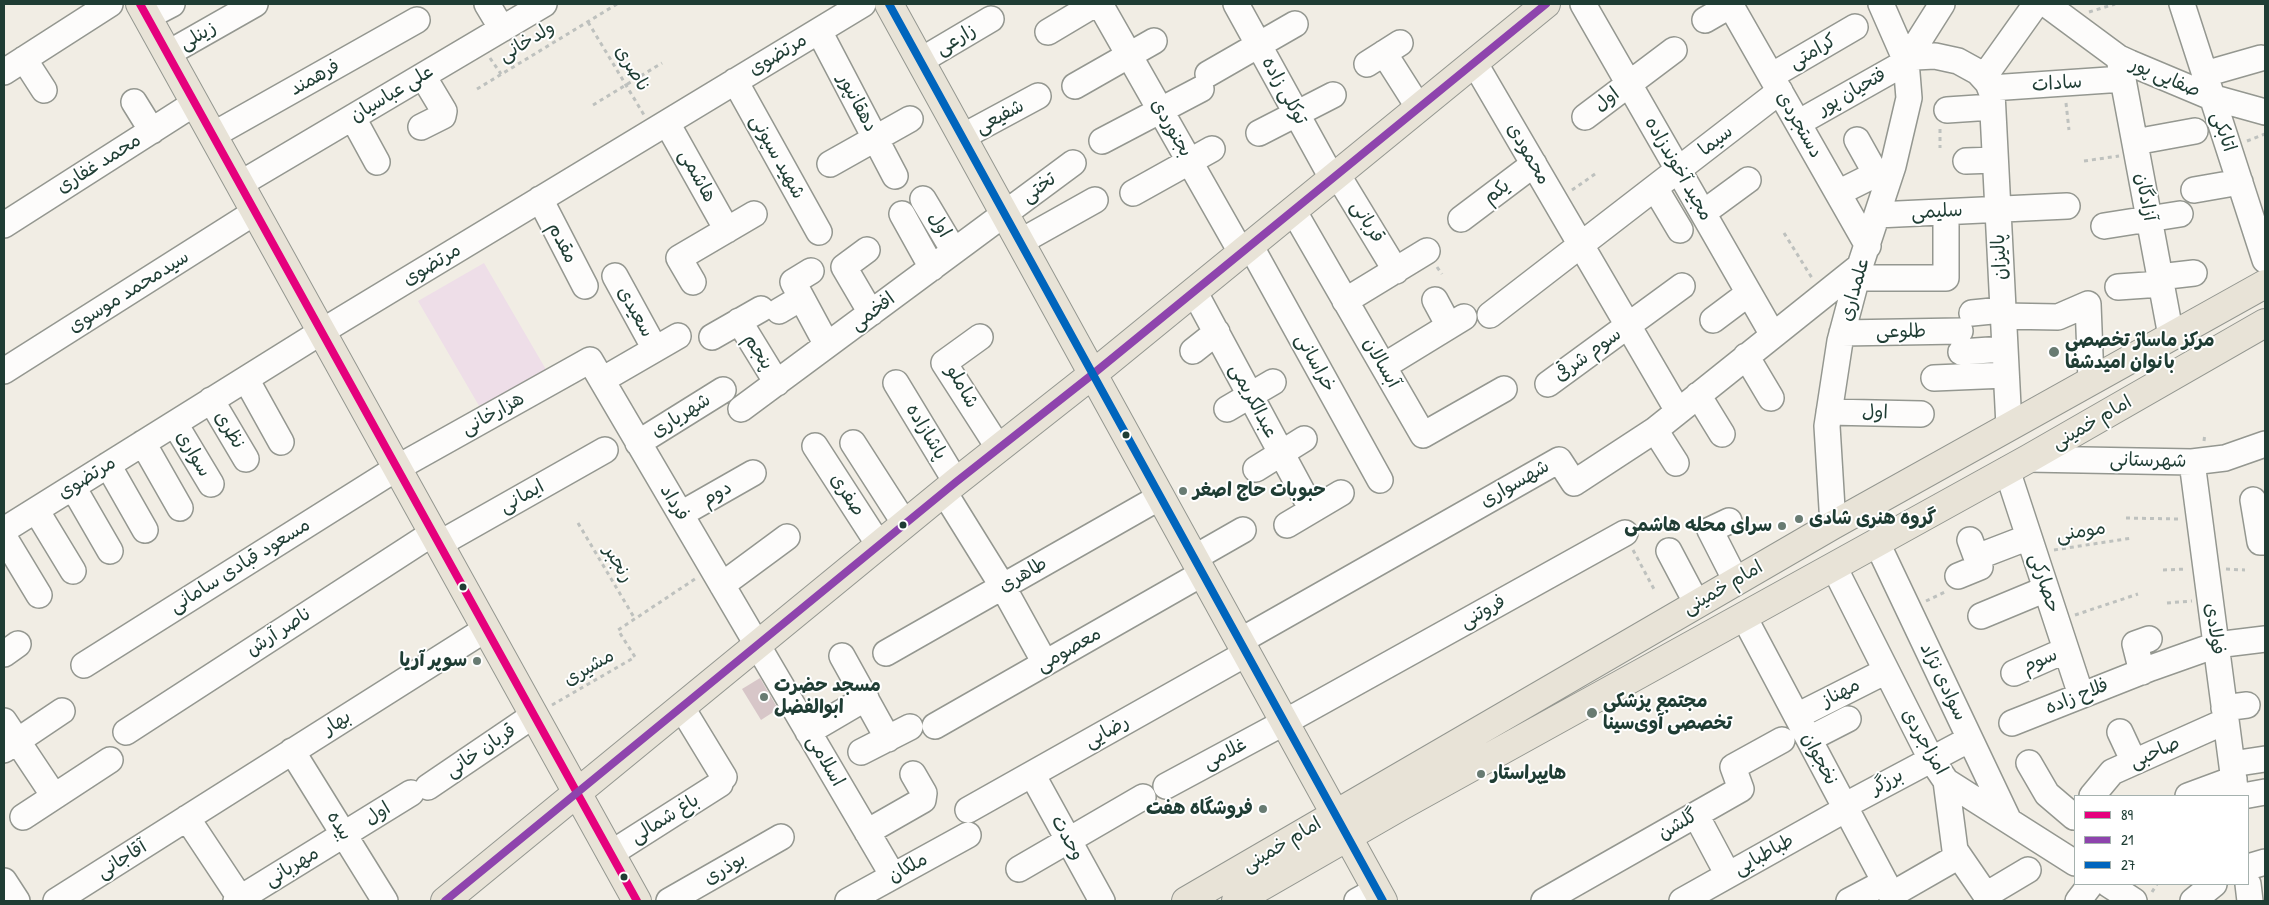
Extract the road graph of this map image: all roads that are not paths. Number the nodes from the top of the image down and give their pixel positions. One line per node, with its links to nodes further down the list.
1 (110, 4): 33 (street)
2 (172, 4): 18 (street)
3 (255, 4): 30 (street, زینلی)
4 (487, 4): 24 (street)
5 (544, 4): 24 (street, علی عباسیان)
6 (863, 4): 25 (street, مرتضوی)
7 (889, 4): 35 (main road)
8 (1236, 4): 28 (street, توکلی زاده)
9 (1546, 4): 37 (main road)
10 (1583, 4): 42 (street, مجید آخوندزاده)
11 (1881, 4): 36 (street, علمداری)
12 (1942, 4): 36 (street)
13 (2036, 4): 47 (street)
14 (2046, 4): 38 (street, صفایی پور)
15 (2182, 4): 45 (street, اتابکی)
16 (1101, 5): 26 (street); 31 (street, بجنوردی)
17 (1735, 6): 21 (street); 43 (street, دستجردی)
18 (144, 11): 30 (main road)
19 (417, 20): 66 (street, فرهمند)
20 (991, 20): 35 (street, زارعی)
21 (1705, 20)
22 (1295, 24): 28 (street)
23 (1855, 27): 43 (street, کرامتی)
24 (502, 29): 40 (street, علی عباسیان)
25 (818, 30): 41 (street, مرتضوی); 68 (street, دهقانپور)
26 (1048, 32)
27 (1154, 40): 31 (street)
28 (1258, 43): 53 (street); 56 (street, توکلی زاده)
29 (1674, 50): 42 (street)
30 (167, 54): 51 (main road)
31 (1129, 54): 44 (street); 53 (street, بجنوردی)
32 (1384, 54): 52 (street)
33 (24, 58): 39 (street); 46 (street)
34 (2261, 58): 45 (street)
35 (920, 61): 67 (main road)
36 (1906, 61): 47 (street); 54 (street, علمداری); 60 (street, فتحیان پور)
37 (1474, 62): 52 (main road); 79 (street, محمودی)
38 (2121, 68): 45 (street, صفایی پور); 47 (street, سادات); 71 (street, آزادگان)
39 (4, 72)
40 (423, 76): 58 (street, علی عباسیان); 61 (street)
41 (735, 81): 62 (street, مرتضوی); 111 (street, شهید سپونی)
42 (1628, 83): 57 (street, اول); 80 (street, مجید آخوندزاده)
43 (1776, 84): 60 (street, دستجردی); 80 (street, سیما)
44 (1075, 86)
45 (2208, 86): 55 (street, صفایی پور); 84 (street, اتابکی)
46 (44, 90)
47 (1989, 91): 54 (street, سادات); 73 (street, پالیزان)
48 (1333, 95): 56 (street)
49 (1038, 96): 67 (street, شفیعی)
50 (134, 102): 63 (street)
51 (195, 104): 63 (street, محمد غفاری); 66 (main road)
52 (1419, 108): 82 (main road)
53 (1160, 109): 70 (street); 76 (street, بجنوردی)
54 (1907, 112): 103 (street, علمداری)
55 (2265, 112)
56 (1296, 114): 65 (street); 82 (street, توکلی زاده)
57 (1585, 117)
58 (352, 118): 75 (street); 85 (street, علی عباسیان)
59 (910, 119): 68 (street)
60 (1798, 124): 89 (street, دستجردی)
61 (422, 127)
62 (660, 127): 90 (street, مرتضوی); 109 (street, هاشمی)
63 (152, 131): 104 (street, محمد غفاری)
64 (2195, 131): 71 (street)
65 (1258, 133)
66 (213, 135): 85 (main road)
67 (962, 137): 101 (main road)
68 (875, 139): 78 (street); 81 (street, دهقانپور)
69 (1857, 140): 89 (street)
70 (1102, 141)
71 (2136, 147): 106 (street, آزادگان)
72 (1212, 149): 76 (street)
73 (1994, 160): 74 (street); 96 (street, پالیزان)
74 (1966, 161)
75 (377, 162)
76 (1190, 162): 88 (street); 114 (street, بجنوردی)
77 (1073, 163): 101 (street, تختی)
78 (830, 164)
79 (1534, 164): 105 (street, یکم); 113 (street, محمودی)
80 (1678, 170): 86 (street, سیما); 98 (street, مجید آخوندزاده)
81 (895, 176)
82 (1335, 176): 95 (main road); 122 (street, قربانی)
83 (1748, 180): 98 (street)
84 (2240, 182): 87 (street); 93 (street, اتابکی)
85 (240, 184): 97 (main road)
86 (1655, 188): 110 (street); 113 (street, سیما)
87 (2194, 190)
88 (1133, 193)
89 (1838, 193): 119 (street, دستجردی)
90 (540, 199): 128 (street, مقدم); 143 (street, مرتضوی)
91 (923, 199): 116 (street, اول)
92 (1095, 200): 112 (street)
93 (2257, 203): 118 (street, اتابکی)
94 (2067, 206): 96 (street, سلیمی)
95 (1293, 210): 114 (main road); 135 (street, آبسالان)
96 (1997, 210): 103 (street, سلیمی); 137 (street, پالیزان)
97 (255, 212): 143 (main road); 159 (street, سیدمحمد موسوی)
98 (1703, 213): 132 (street, مجید آخوندزاده)
99 (754, 214): 109 (street)
100 (902, 214): 120 (street)
101 (1004, 214): 112 (main road); 116 (street, افخمی)
102 (2180, 214): 106 (street)
103 (1877, 215): 119 (street, علمداری)
104 (6, 217)
105 (1460, 219)
106 (2149, 219): 108 (street); 125 (street, آزادگان)
107 (1946, 224): 119 (street)
108 (2104, 226)
109 (727, 230): 126 (street)
110 (1680, 230)
111 (819, 232)
112 (1020, 242): 160 (main road)
113 (1581, 245): 138 (street); 142 (street, محمودی)
114 (1246, 249): 131 (main road); 202 (street, خراسانی)
115 (867, 250): 136 (street)
116 (954, 251): 120 (street, افخمی)
117 (1427, 251): 122 (street)
118 (2265, 260)
119 (1862, 263): 146 (street, علمداری); 147 (street, شهسواری)
120 (932, 268): 136 (street, افخمی)
121 (811, 271): 133 (street)
122 (1396, 271): 135 (street)
123 (2194, 273): 125 (street)
124 (615, 276): 153 (street, سعیدی)
125 (2160, 280): 130 (street); 149 (street, آزادگان)
126 (692, 282)
127 (2265, 284): 149 (main road, امام خمینی)
128 (585, 286)
129 (1682, 286): 142 (street, سوم شرقی)
130 (2118, 287)
131 (1194, 291): 144 (street, عبدالکریمی); 160 (main road)
132 (1749, 293): 139 (street); 147 (street, مجید آخوندزاده)
133 (801, 298): 140 (street, پنجم); 152 (street)
134 (1435, 300): 157 (street)
135 (1345, 301): 157 (street, آبسالان)
136 (871, 313): 152 (street, افخمی)
137 (2003, 313): 145 (street); 154 (street, پالیزان); 164 (street)
138 (1490, 315)
139 (1713, 320)
140 (739, 321): 150 (street, پنجم); 166 (street, پنجم)
141 (2265, 323): 198 (main road, امام خمینی)
142 (1628, 326): 168 (street, سوم شرقی); 177 (street, محمودی)
143 (321, 332): 163 (street, مرتضوی); 199 (main road)
144 (1217, 332): 155 (street); 172 (street, عبدالکریمی)
145 (1965, 332): 146 (street, طلوعی); 154 (street)
146 (1842, 333): 178 (street, علمداری)
147 (1773, 335): 156 (street, شهسواری)
148 (678, 336): 153 (street, سعیدی)
149 (2171, 336): 164 (main road, امام خمینی)
150 (712, 337)
151 (980, 337): 191 (street, شاملو)
152 (827, 345): 166 (street, افخمی)
153 (655, 349): 158 (street, سعیدی)
154 (2004, 349): 161 (street, پالیزان)
155 (1193, 351)
156 (1746, 356): 171 (street, شهسواری); 173 (street)
157 (1384, 366): 169 (street, آبسالان)
158 (596, 370): 187 (street, فرداد); 199 (street, هزارخانی)
159 (4, 371)
160 (1093, 374): 191 (main road); 207 (main road)
161 (2006, 375): 162 (street); 181 (street, پالیزان)
162 (1934, 378)
163 (246, 379): 174 (street, مرتضوی); 185 (street)
164 (2091, 380): 181 (main road, امام خمینی)
165 (1273, 382): 172 (street)
166 (777, 383): 176 (street, افخمی)
167 (896, 383): 205 (street, پاشازاده)
168 (1548, 384)
169 (1504, 389)
170 (724, 390): 187 (street, شهریاری)
171 (1698, 395): 177 (street, شهسواری); 183 (street)
172 (1251, 396): 175 (street); 193 (street, عبدالکریمی)
173 (1771, 398)
174 (211, 400): 180 (street, مرتضوی); 194 (street, نظری)
175 (1227, 409)
176 (741, 410)
177 (1678, 411): 182 (street, شهسواری)
178 (1829, 412): 179 (street, اول); 214 (street, علمداری)
179 (1921, 414)
180 (175, 424): 186 (street, مرتضوی); 203 (street, سواری)
181 (2008, 426): 214 (main road, امام خمینی)
182 (1655, 430): 196 (street); 247 (street, شهسواری)
183 (1722, 434)
184 (1304, 440): 193 (street)
185 (281, 442)
186 (143, 443): 197 (street, مرتضوی); 209 (street)
187 (638, 443): 212 (street, فرداد)
188 (853, 443): 213 (street)
189 (2265, 444): 195 (street, شهرستانی)
190 (814, 446): 226 (street, صفری)
191 (998, 448): 205 (main road)
192 (605, 450): 223 (street, ایمانی)
193 (1281, 452): 200 (street); 211 (street, عبدالکریمی)
194 (246, 459)
195 (2192, 462): 198 (street, شهرستانی); 246 (street, فولادی)
196 (1676, 463)
197 (108, 465): 204 (street, مرتضوی); 218 (street)
198 (2018, 465): 225 (main road, امام خمینی); 227 (street, حصارکی)
199 (397, 468): 223 (main road); 252 (street, مسعود قبادی سامانی)
200 (1256, 469)
201 (754, 473): 212 (street, دوم)
202 (1380, 480)
203 (211, 484)
204 (73, 487): 210 (street, مرتضوی); 228 (street)
205 (950, 487): 213 (main road); 236 (street, پاشازاده)
206 (1342, 493): 211 (street)
207 (1160, 496): 230 (main road); 236 (street, طاهری)
208 (2253, 500): 224 (street)
209 (180, 508)
210 (36, 510): 217 (street, مرتضوی); 232 (street)
211 (1312, 510): 215 (street)
212 (681, 514): 233 (street, فرداد)
213 (905, 524): 226 (main road)
214 (1833, 524): 235 (main road, امام خمینی)
215 (1286, 525)
216 (1712, 529): 235 (street)
217 (4, 530)
218 (145, 530)
219 (1243, 530): 230 (street, معصومی)
220 (1624, 533): 264 (street, فروتنی)
221 (4, 537): 238 (street)
222 (787, 537): 233 (street)
223 (436, 538): 242 (main road); 268 (street, ناصر آرش)
224 (2265, 542)
225 (1877, 543): 231 (main road, امام خمینی); 273 (street, سوادی نژاد)
226 (879, 545): 245 (main road)
227 (2032, 545): 234 (street); 237 (street, حصارکی)
228 (110, 551)
229 (1669, 551): 239 (street)
230 (1198, 566): 247 (main road); 251 (street, معصومی)
231 (1834, 566): 241 (main road, امام خمینی); 253 (street, امزاجردی)
232 (73, 571)
233 (717, 576): 245 (street, فرداد)
234 (1958, 576)
235 (1736, 581): 239 (main road, امام خمینی)
236 (1003, 586): 249 (street, طاهری); 251 (street, پاشازاده)
237 (2046, 589): 240 (street); 248 (street, حصارکی)
238 (39, 595)
239 (1697, 604): 285 (main road, امام خمینی)
240 (1981, 616)
241 (1744, 617): 262 (street, نخجوان); 296 (main road, امام خمینی)
242 (486, 629): 261 (main road); 276 (street, بهار)
243 (2149, 639): 255 (street)
244 (2265, 639): 246 (street, فلاح زاده)
245 (758, 646): 258 (main road); 269 (street, اسلامی)
246 (2216, 646): 255 (street, فلاح زاده); 259 (street, فولادی)
247 (1243, 647): 264 (main road); 284 (street, رضایی)
248 (2066, 650): 254 (street, سوم); 256 (street, حصارکی)
249 (886, 653)
250 (842, 656): 257 (street)
251 (1046, 663): 266 (street, معصومی)
252 (84, 665)
253 (1886, 671): 262 (street, مهناز); 279 (street, امزاجردی)
254 (2014, 672)
255 (2151, 676): 256 (street, فلاح زاده)
256 (2081, 695): 265 (street, فلاح زاده)
257 (866, 698): 269 (street); 272 (street)
258 (682, 708): 291 (main road); 312 (street, باغ شمالی)
259 (2232, 711): 281 (street, صاحبی); 287 (street, فولادی)
260 (62, 712): 271 (street)
261 (534, 715): 289 (street, قربان خانی); 291 (main road)
262 (1797, 716): 275 (street, نخجوان)
263 (1848, 719): 275 (street)
264 (1285, 722): 288 (street, غلامی); 298 (main road)
265 (2012, 723)
266 (935, 726)
267 (910, 727): 272 (street)
268 (126, 732)
269 (808, 732): 306 (street, اسلامی)
270 (2120, 732): 281 (street)
271 (8, 737): 294 (street)
272 (888, 738): 277 (street)
273 (1970, 739): 279 (street); 304 (street, سوادی نژاد)
274 (1782, 740): 299 (street, گلشن)
275 (1809, 740): 297 (street, نخجوان)
276 (292, 752): 302 (street, بهار); 307 (street, بیده)
277 (861, 752)
278 (2265, 758): 287 (street)
279 (1931, 759): 286 (street, امزاجردی); 297 (street, برزگر)
280 (110, 760): 294 (street)
281 (2134, 762): 292 (street, صاحبی)
282 (2029, 763): 300 (street)
283 (913, 774): 306 (street)
284 (1032, 774): 305 (street, رضایی); 310 (street, وحدت)
285 (1401, 775): 296 (main road); 298 (main road, امام خمینی)
286 (1946, 781): 304 (street, امزاجردی); 313 (street)
287 (2236, 784): 290 (street); 293 (street)
288 (1166, 786)
289 (419, 790): 307 (street, اول)
290 (2265, 792)
291 (576, 793): 312 (main road); 333 (main road)
292 (2093, 795)
293 (2192, 795)
294 (54, 796): 301 (street)
295 (1143, 797): 310 (street)
296 (1413, 800): 309 (main road, امام خمینی)
297 (1845, 807): 319 (street, طباطبایی); 326 (street, نخجوان)
298 (1335, 813): 309 (main road); 338 (main road, امام خمینی)
299 (1696, 815): 319 (street); 340 (street, گلشن)
300 (2074, 816)
301 (23, 817)
302 (188, 818): 329 (street); 331 (street, آقاجانی)
303 (2074, 818): 311 (street)
304 (2009, 821): 311 (street, امزاجردی)
305 (968, 822): 320 (street, ملکان)
306 (867, 832): 320 (street, اسلامی)
307 (344, 835): 329 (street, مهربانی); 332 (street, بیده)
308 (781, 837): 335 (street, بوذری)
309 (1348, 837): 327 (main road); 339 (main road, امام خمینی)
310 (1069, 841): 317 (street); 337 (street, وحدت)
311 (2049, 848): 315 (street, امزاجردی)
312 (610, 854): 334 (main road)
313 (1959, 856): 326 (street); 328 (street)
314 (2265, 862): 316 (street)
315 (2074, 863)
316 (2249, 867)
317 (1019, 869)
318 (2028, 870): 328 (street)
319 (1728, 875): 341 (street, طباطبایی)
320 (893, 876): 336 (street, ملکان)
321 (4, 881): 330 (street)
322 (2090, 885): 343 (street)
323 (2110, 885): 344 (street)
324 (2213, 885): 345 (street)
325 (2248, 885): 346 (street)
326 (1890, 893): 342 (street)
327 (1373, 897)
328 (1988, 898)
329 (239, 900)
330 (17, 901)
331 (56, 901)
332 (385, 901)
333 (445, 901)
334 (637, 901)
335 (669, 901)
336 (848, 901)
337 (1102, 901)
338 (1186, 901)
339 (1236, 901)
340 (1544, 901)
341 (1682, 901)
342 (1849, 901)
343 (2078, 901)
344 (2134, 901)
345 (2193, 901)
346 (2250, 901)

